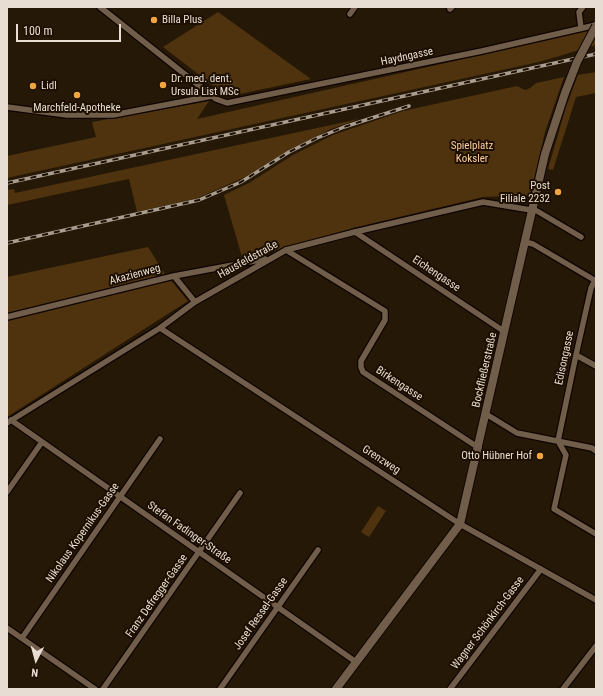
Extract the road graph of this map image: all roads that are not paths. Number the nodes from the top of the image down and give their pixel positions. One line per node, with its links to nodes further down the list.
1 (100, 7): 7 (street)
2 (355, 7): 4 (street)
3 (583, 7): 6 (street)
4 (350, 14)
5 (596, 26): 6 (street, Haydngasse); 9 (main road, Bockfließerstraße, bridge)
6 (581, 28): 7 (street, Haydngasse)
7 (212, 96): 8 (street)
8 (7, 107)
9 (532, 210): 10 (street, Hausfeldstraße); 11 (street, Hausfeldstraße); 12 (main road, Bockfließerstraße)
10 (355, 232): 13 (street, Hausfeldstraße); 20 (street, Eichengasse)
11 (581, 237)
12 (525, 242): 16 (street); 20 (main road, Bockfließerstraße)
13 (286, 250): 14 (street, Hausfeldstraße); 28 (street, Birkengasse)
14 (269, 258): 15 (street, Akazienweg); 17 (street, Hausfeldstraße)
15 (174, 276): 17 (street); 18 (street, Akazienweg)
16 (596, 281): 21 (street, Edisongasse)
17 (195, 302): 19 (street, Hausfeldstraße)
18 (7, 317)
19 (160, 328): 24 (street, Hausfeldstraße); 33 (street, Grenzweg)
20 (505, 332): 23 (main road, Bockfließerstraße)
21 (576, 355): 22 (street); 26 (street, Edisongasse)
22 (596, 366)
23 (486, 414): 26 (street); 28 (main road, Bockfließerstraße)
24 (9, 422): 27 (street, Stefan Fadinger-Straße)
25 (160, 439): 32 (street, Nikolaus Kopernikus-Gasse)
26 (558, 441): 29 (street); 34 (street)
27 (42, 442): 30 (street); 32 (street, Stefan Fadinger-Straße)
28 (479, 448): 33 (main road, Bockfließerstraße)
29 (596, 451)
30 (7, 492)
31 (240, 494): 36 (street, Franz Defregger-Gasse)
32 (120, 497): 36 (street, Stefan Fadinger-Straße); 41 (street, Nikolaus Kopernikus-Gasse)
33 (460, 524): 37 (street, Grenzweg); 43 (main road, Bockfließerstraße)
34 (596, 534)
35 (318, 550): 39 (street, Josef Ressel-Gasse)
36 (199, 552): 39 (street, Stefan Fadinger-Straße); 45 (street, Franz Defregger-Gasse)
37 (541, 569): 38 (street, Grenzweg); 48 (street, Wagner Schönkirch-Gasse)
38 (596, 600)
39 (278, 608): 43 (street, Stefan Fadinger-Straße); 46 (street, Josef Ressel-Gasse)
40 (7, 628): 41 (street)
41 (22, 638): 44 (street)
42 (596, 646): 49 (street)
43 (356, 662): 47 (main road, Bockfließerstraße)
44 (95, 689)
45 (103, 689)
46 (220, 689)
47 (336, 689)
48 (450, 689)
49 (563, 689)

